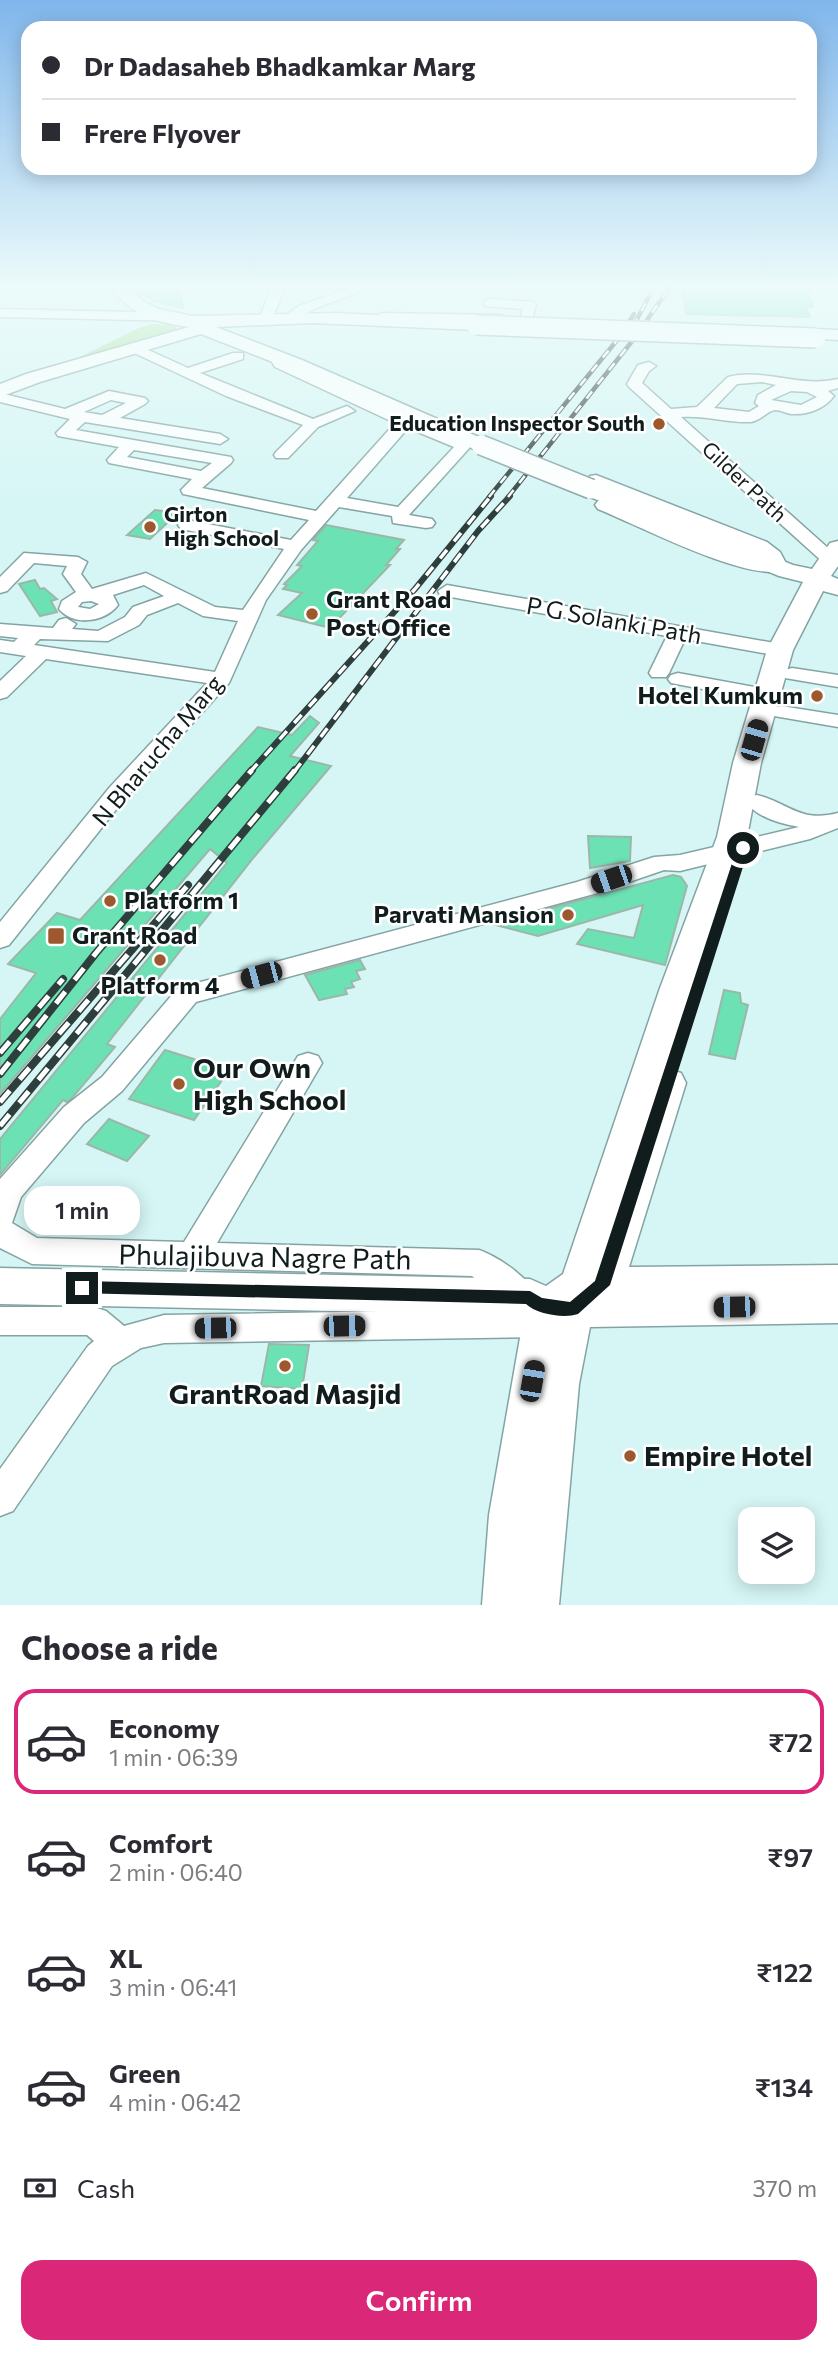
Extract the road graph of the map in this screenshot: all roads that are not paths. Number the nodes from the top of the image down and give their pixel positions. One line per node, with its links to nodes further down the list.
1 (63, 362): 11 (main road)
2 (88, 362): 11 (main road)
3 (163, 362): 7 (street)
4 (201, 362): 7 (street)
5 (288, 362): 19 (street); 36 (main road, bridge)
6 (649, 366): 13 (street, Gilder Path)
7 (186, 373): 21 (street)
8 (838, 383): 10 (street)
9 (796, 385): 10 (street); 12 (street); 15 (street)
10 (813, 389): 12 (street)
11 (0, 392): 16 (street)
12 (772, 405): 17 (street)
13 (662, 410): 15 (street); 36 (street, Gilder Path)
14 (347, 411): 21 (street)
15 (702, 411): 17 (street)
16 (74, 416): 18 (street); 18 (street); 25 (street)
17 (751, 417): 20 (street)
18 (103, 421): 23 (street)
19 (405, 422): 22 (street); 24 (street, N Bharucha Marg)
20 (771, 423)
21 (313, 424): 26 (street)
22 (425, 430): 24 (street); 32 (street)
23 (220, 439)
24 (389, 440): 30 (street, N Bharucha Marg)
25 (131, 444): 27 (street); 27 (street)
26 (282, 455)
27 (205, 477): 29 (street)
28 (154, 484): 29 (street)
29 (189, 490): 31 (street)
30 (334, 501): 31 (street, N Bharucha Marg); 32 (street)
31 (319, 517): 35 (street, N Bharucha Marg)
32 (397, 520): 33 (street)
33 (426, 523)
34 (187, 525): 35 (street)
35 (296, 546): 42 (street, N Bharucha Marg)
36 (830, 579): 47 (main road)
37 (0, 586): 39 (street)
38 (447, 591): 44 (street, P G Solanki Path)
39 (84, 593): 40 (street); 41 (street); 45 (street)
40 (180, 596): 42 (street); 45 (street)
41 (0, 597)
42 (250, 617): 48 (street, N Bharucha Marg)
43 (0, 630): 46 (street)
44 (679, 632): 47 (street, P G Solanki Path); 51 (street)
45 (59, 634): 46 (street)
46 (19, 649): 48 (street); 50 (street)
47 (786, 662): 49 (street, P G Solanki Path); 51 (main road); 55 (main road)
48 (222, 679): 56 (street, N Bharucha Marg)
49 (838, 681)
50 (6, 687)
51 (773, 703): 52 (street); 53 (main road)
52 (838, 721)
53 (757, 802): 54 (street); 55 (main road)
54 (831, 822): 55 (street)
55 (737, 843): 58 (street); 63 (main road)
56 (4, 929)
57 (308, 1063): 60 (street)
58 (0, 1216)
59 (0, 1232): 60 (street, Phulajibuva Nagre Path)
60 (193, 1255): 63 (street, Phulajibuva Nagre Path)
61 (838, 1283): 63 (main road)
62 (0, 1286): 63 (main road)
63 (552, 1300): 64 (main road); 66 (street); 68 (main road); 69 (main road)
64 (838, 1305)
65 (0, 1321): 66 (street)
66 (119, 1342): 67 (street)
67 (6, 1479)
68 (507, 1605)
69 (534, 1605)

